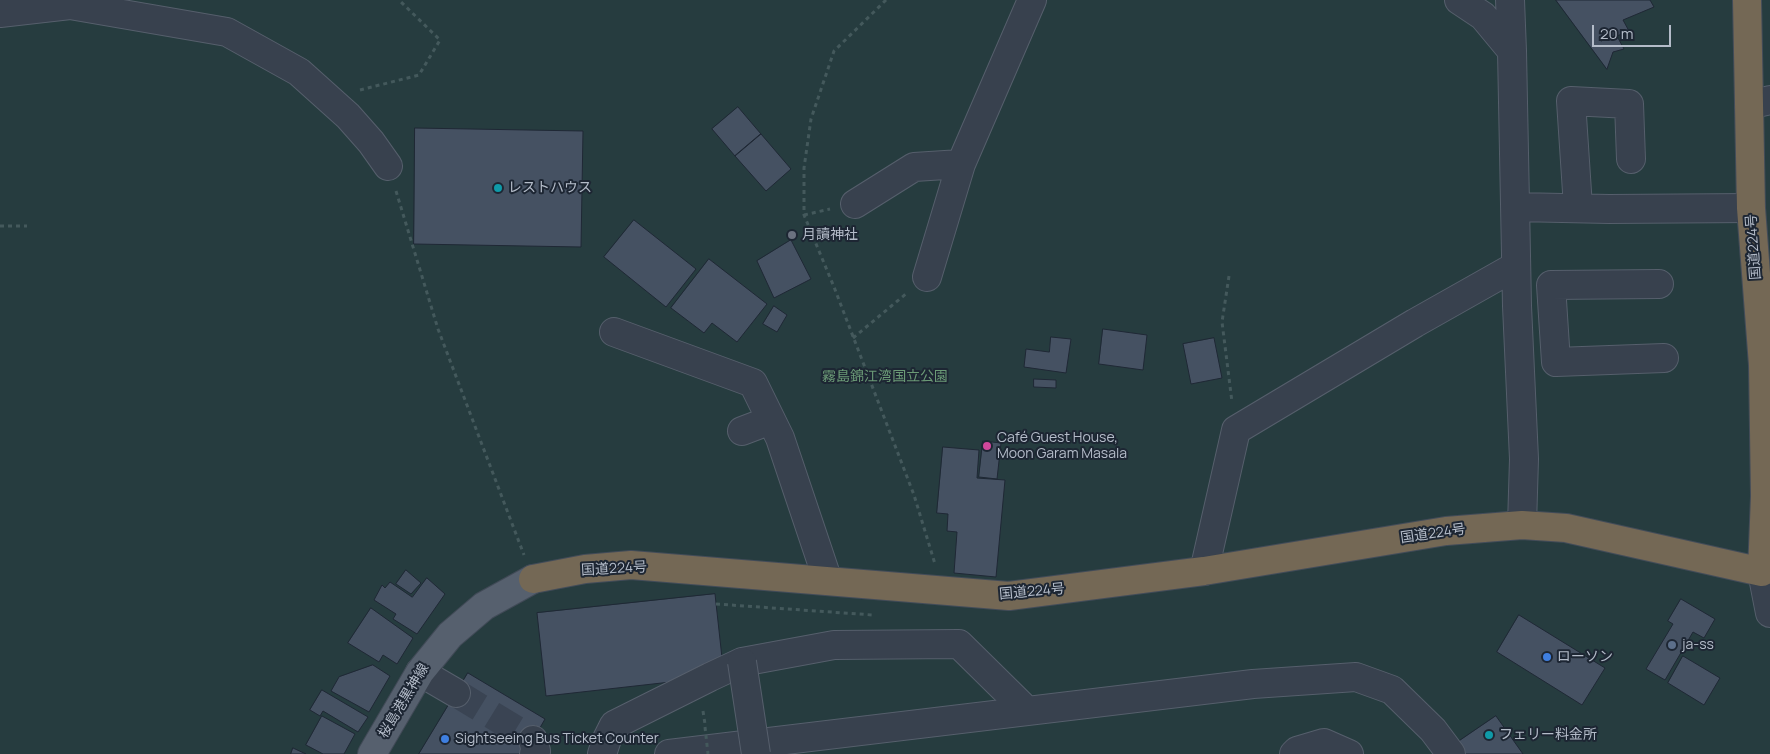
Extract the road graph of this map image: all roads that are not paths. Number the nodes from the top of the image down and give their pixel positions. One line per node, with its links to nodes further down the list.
1 (1032, 0): 9 (street)
2 (1459, 0): 6 (street)
3 (1510, 0): 6 (street)
4 (1747, 0): 7 (highway, 国道224号)
5 (0, 13): 10 (street)
6 (1512, 51): 12 (street)
7 (1760, 102): 14 (highway, 国道224号)
8 (1631, 159): 13 (street)
9 (961, 164): 11 (street); 16 (street)
10 (388, 166)
11 (855, 204)
12 (1516, 207): 13 (street); 15 (street)
13 (1578, 207): 14 (street)
14 (1751, 208): 24 (highway, 国道224号)
15 (1516, 266): 22 (street); 23 (street)
16 (927, 277)
17 (1659, 284): 19 (street)
18 (614, 332): 20 (street)
19 (1664, 358)
20 (771, 420): 21 (street); 26 (street)
21 (742, 431)
22 (1522, 525): 23 (highway, 国道224号); 24 (highway, 国道224号)
23 (1204, 571): 26 (highway, 国道224号)
24 (1766, 573): 27 (street)
25 (533, 579): 26 (highway, 国道224号); 29 (main road, 桜島港黒神線)
26 (828, 581)
27 (1770, 613)
28 (742, 662): 31 (street); 33 (street); 35 (street, bridge)
29 (420, 672): 30 (street); 32 (main road, 桜島港黒神線)
30 (456, 693)
31 (1027, 711): 34 (street); 38 (street)
32 (372, 754)
33 (602, 754)
34 (669, 754)
35 (756, 754)
36 (1294, 754): 37 (street)
37 (1348, 754)
38 (1450, 754)

